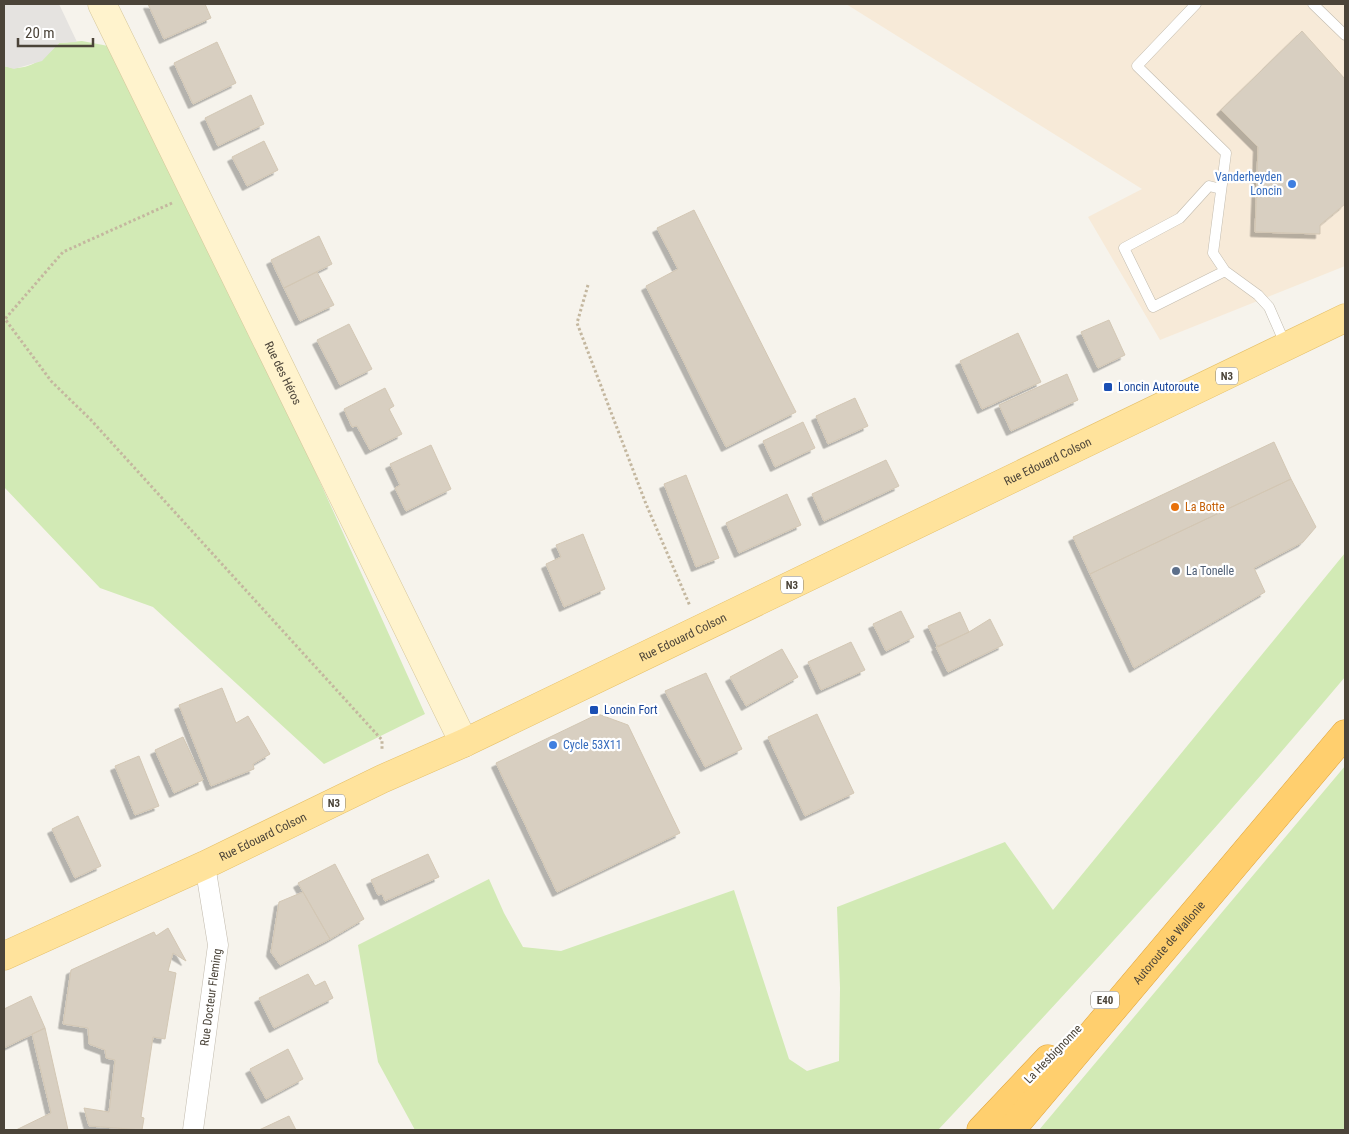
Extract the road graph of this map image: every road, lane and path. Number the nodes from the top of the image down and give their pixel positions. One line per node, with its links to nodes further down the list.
1 (102, 4): 6 (street, Rue des Héros)
2 (1196, 4): 5 (lane)
3 (1318, 5): 4 (lane)
4 (1345, 35)
5 (1221, 189): 7 (lane); 7 (lane)
6 (194, 192): 13 (street, Rue des Héros); 14 (path)
7 (1225, 270): 10 (lane)
8 (588, 285): 11 (path)
9 (1341, 319): 10 (main road, Rue Edouard Colson / N3)
10 (1287, 347): 11 (main road, Rue Edouard Colson / N3)
11 (700, 629): 13 (main road, Rue Edouard Colson / N3)
12 (1345, 734): 16 (highway, E40)
13 (464, 743): 14 (main road, Rue Edouard Colson / N3)
14 (382, 779): 15 (main road, Rue Edouard Colson / N3)
15 (205, 866): 17 (main road, Rue Edouard Colson / N3); 18 (street, Rue Docteur Fleming)
16 (1229, 870): 19 (highway, La Hesbignonne / E40); 20 (highway, Autoroute de Wallonie)
17 (4, 956)
18 (192, 1130)
19 (981, 1130)
20 (1011, 1130)

